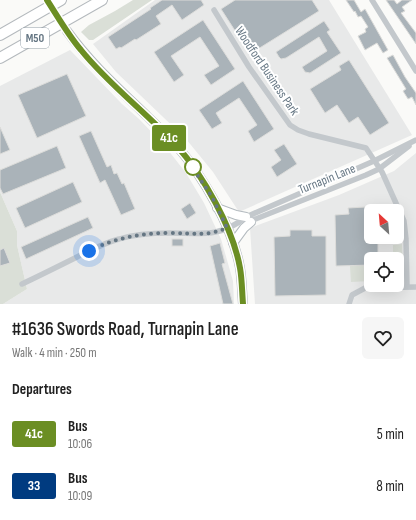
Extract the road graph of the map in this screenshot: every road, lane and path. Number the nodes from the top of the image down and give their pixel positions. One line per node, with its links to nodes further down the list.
1 (60, 0): 6 (highway, M50)
2 (102, 0): 7 (highway, M50)
3 (372, 0): 8 (street)
4 (214, 10): 10 (street, Woodford Business Park)
5 (67, 31): 12 (main road)
6 (0, 36)
7 (0, 58)
8 (416, 71)
9 (416, 140): 10 (street, Turnapin Lane); 11 (street, Turnapin Lane)
10 (374, 161): 11 (street, Woodford Business Park); 13 (street, Turnapin Lane)
11 (379, 169): 13 (street, Turnapin Lane); 17 (street, Woodford Business Park)
12 (217, 208): 13 (main road); 14 (main road)
13 (249, 220): 14 (street, Turnapin Lane); 15 (main road)
14 (227, 228): 15 (main road); 16 (street, Turnapin Lane)
15 (233, 243): 19 (main road)
16 (22, 284)
17 (407, 286): 18 (street); 20 (street)
18 (416, 287)
19 (243, 304)
20 (349, 304)

